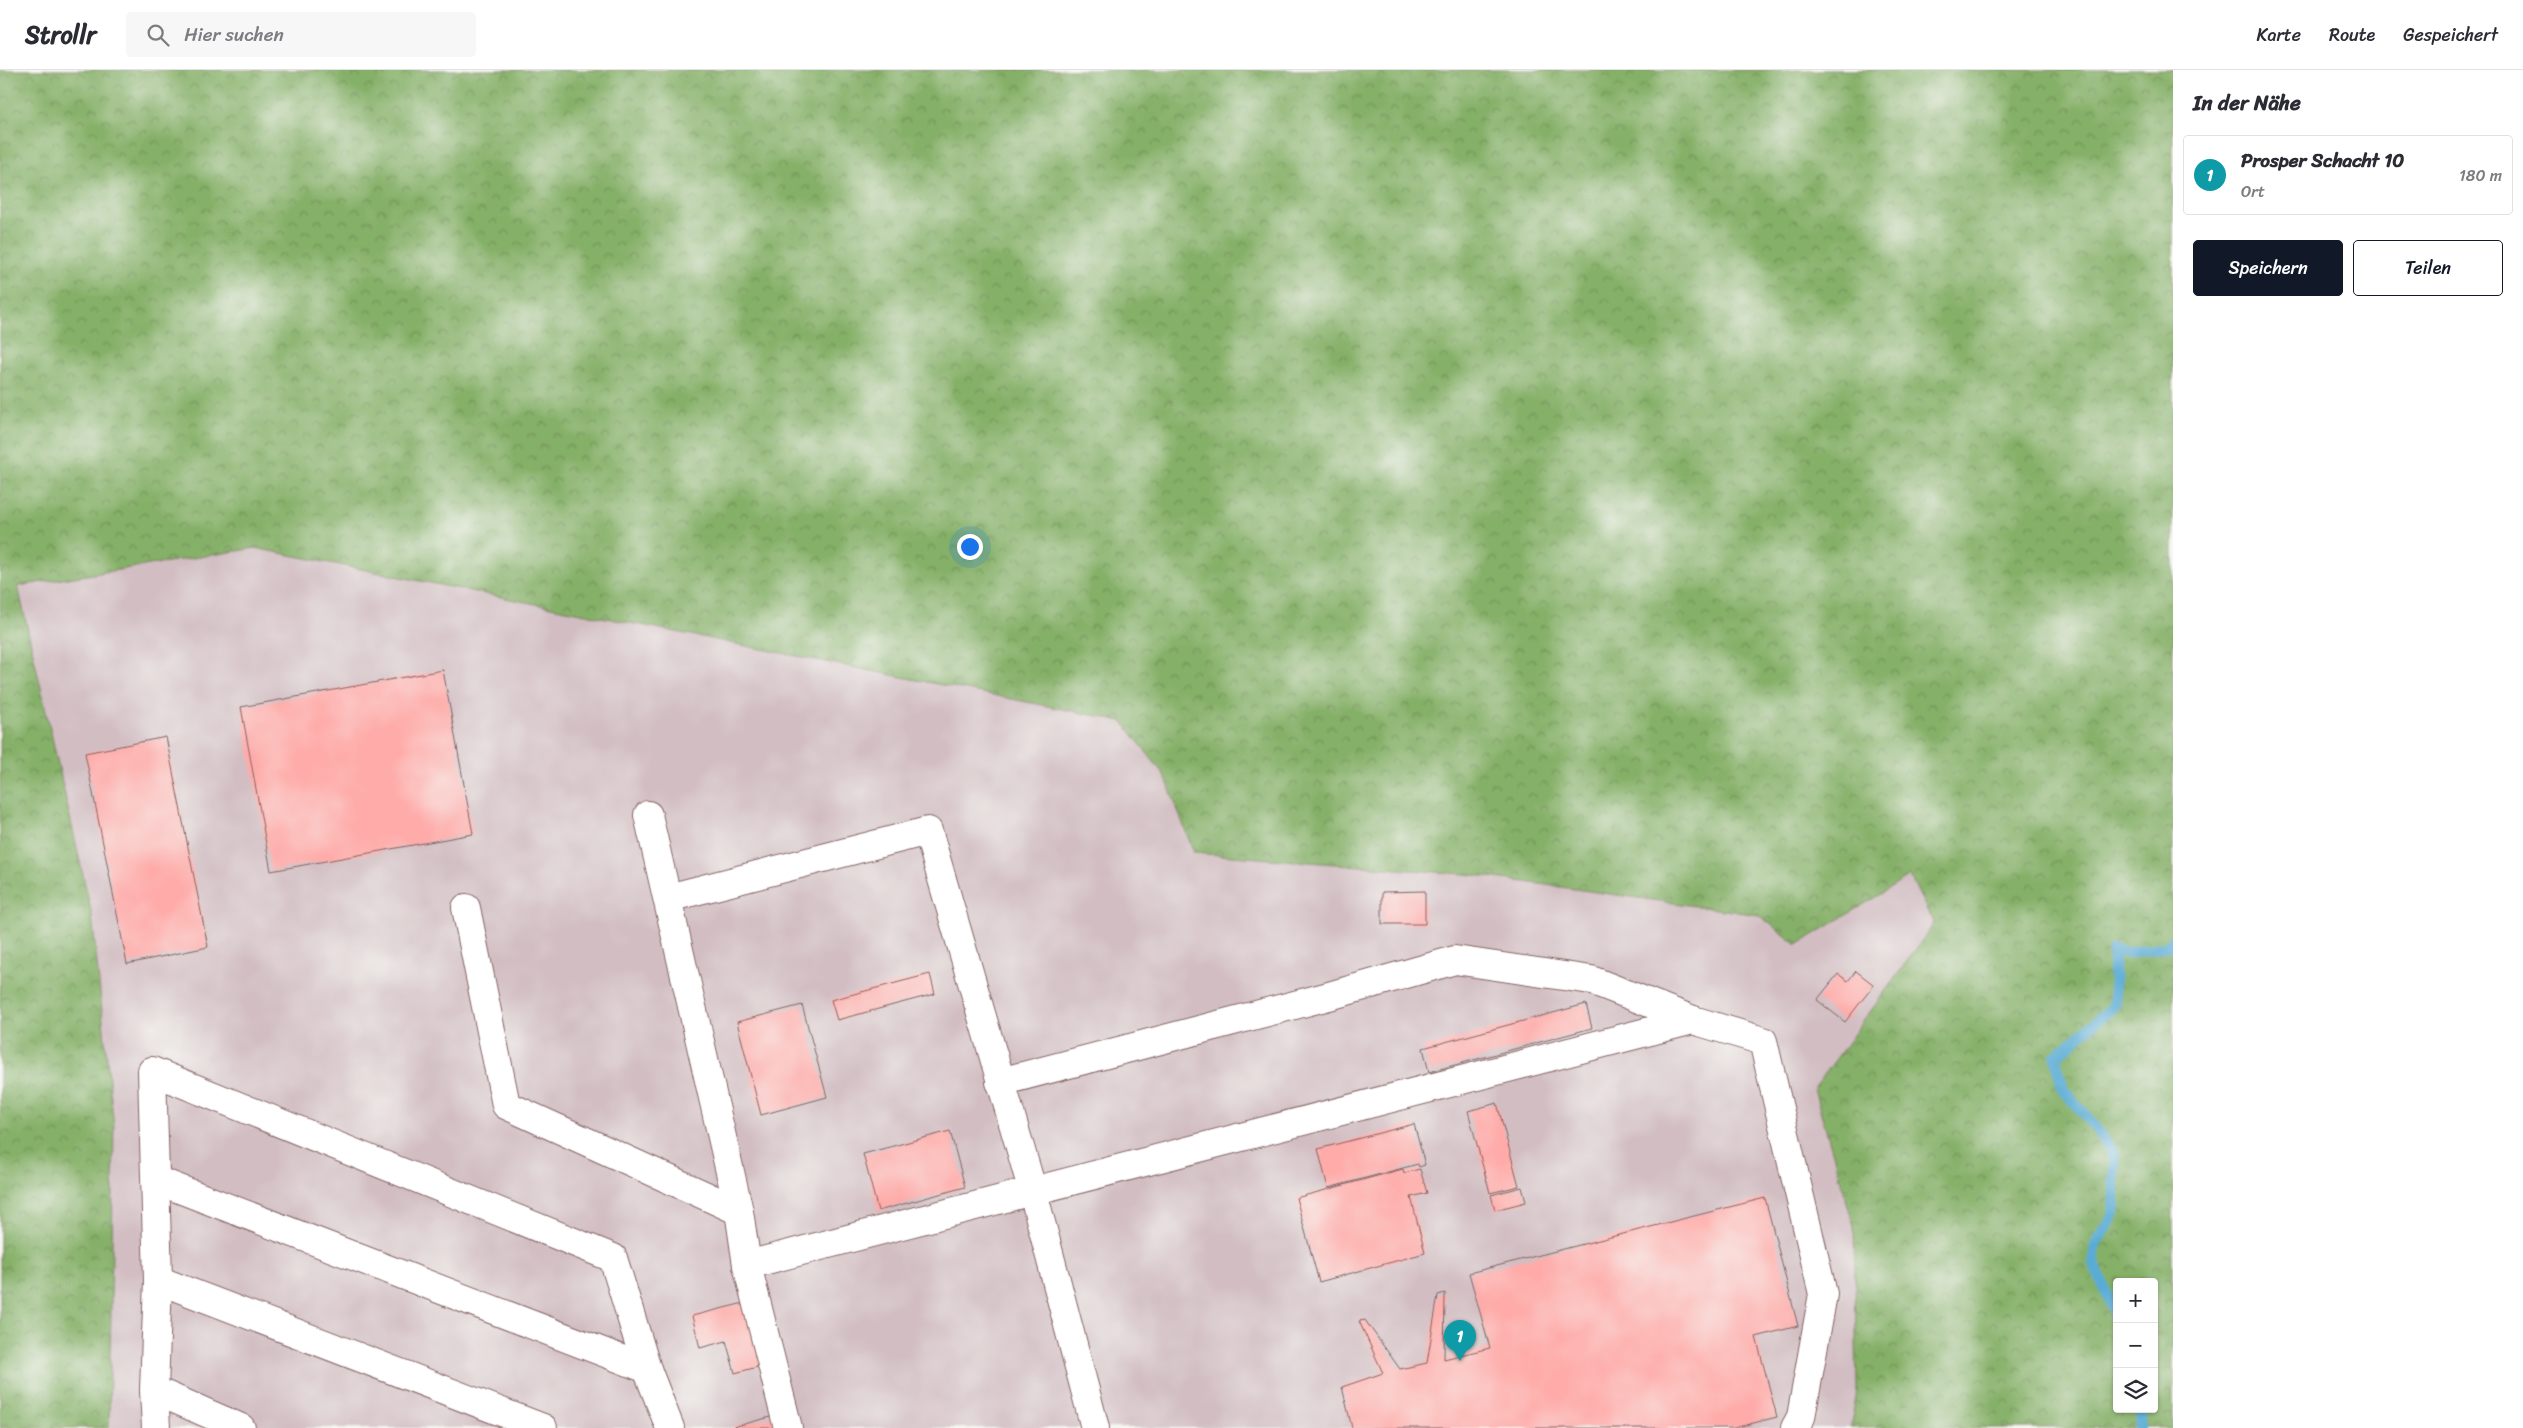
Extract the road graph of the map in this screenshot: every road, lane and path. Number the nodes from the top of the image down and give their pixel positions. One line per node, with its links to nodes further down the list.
1 (648, 816): 2 (lane)
2 (668, 898): 5 (lane); 8 (lane)
3 (466, 908): 8 (lane)
4 (1693, 1020): 5 (lane); 7 (lane); 19 (lane)
5 (1000, 1082): 7 (lane)
6 (156, 1180): 10 (lane); 11 (lane); 11 (lane)
7 (1033, 1192): 9 (lane); 18 (lane)
8 (739, 1211): 9 (lane)
9 (746, 1265): 17 (lane)
10 (158, 1280): 12 (lane); 15 (lane)
11 (647, 1369): 16 (lane)
12 (154, 1390): 13 (lane); 14 (lane)
13 (156, 1428)
14 (241, 1428)
15 (543, 1428)
16 (670, 1428)
17 (788, 1428)
18 (1095, 1428)
19 (1795, 1428)

